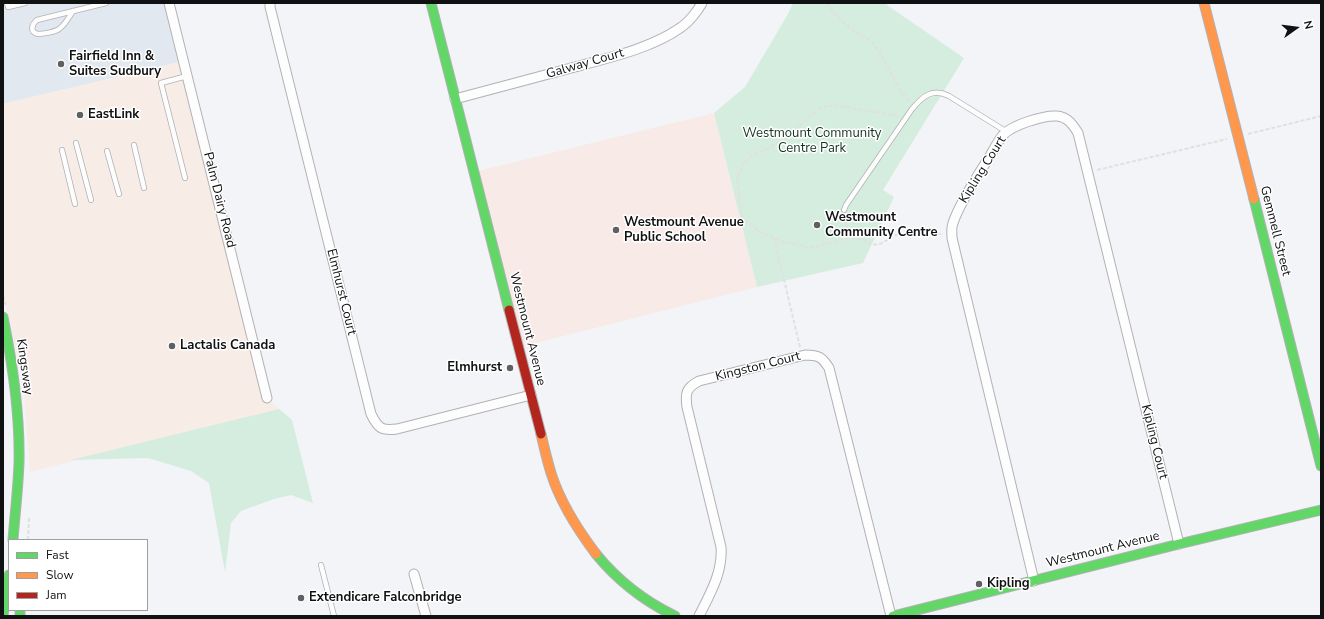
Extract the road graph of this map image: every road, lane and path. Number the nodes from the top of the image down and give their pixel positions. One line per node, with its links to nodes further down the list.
1 (7, 3): 2 (lane)
2 (25, 3)
3 (106, 3): 10 (lane)
4 (169, 3): 11 (street, Palm Dairy Road)
5 (270, 3): 34 (street, Elmhurst Court)
6 (431, 3): 12 (street, Westmount Avenue)
7 (702, 3): 12 (street, Galway Court)
8 (827, 3): 13 (path)
9 (1204, 3): 17 (street, Gemmell Street)
10 (73, 11): 10 (lane)
11 (187, 76): 23 (lane); 35 (street, Palm Dairy Road)
12 (455, 99): 34 (street, Westmount Avenue)
13 (915, 106): 15 (lane); 16 (lane)
14 (1321, 116): 17 (path)
15 (907, 117): 28 (lane); 30 (path)
16 (1007, 132): 22 (street, Kipling Court); 29 (street, Kipling Court)
17 (1238, 136): 22 (path); 36 (street, Gemmell Street)
18 (76, 143): 26 (lane)
19 (134, 144): 24 (lane)
20 (62, 150): 27 (lane)
21 (107, 151): 25 (lane)
22 (1088, 172): 41 (street, Kipling Court)
23 (185, 178)
24 (144, 188)
25 (118, 194)
26 (91, 200)
27 (76, 204)
28 (844, 210): 31 (path)
29 (952, 233): 31 (path); 44 (street, Kipling Court)
30 (774, 238): 31 (path); 33 (path)
31 (849, 238)
32 (3, 317): 38 (street, Kingsway)
33 (802, 356): 50 (street, Kingston Court); 51 (street, Kingston Court)
34 (531, 395): 49 (street, Westmount Avenue)
35 (267, 398)
36 (1321, 466)
37 (1321, 510): 41 (street, Westmount Avenue)
38 (14, 525): 39 (street, Kingsway); 40 (street)
39 (13, 539)
40 (16, 539)
41 (1179, 544): 44 (street, Westmount Avenue)
42 (321, 565): 47 (lane)
43 (414, 574): 48 (street)
44 (1034, 581): 51 (street, Westmount Avenue)
45 (8, 582): 46 (street)
46 (3, 616)
47 (334, 616)
48 (426, 616)
49 (675, 616)
50 (699, 616)
51 (892, 616)

